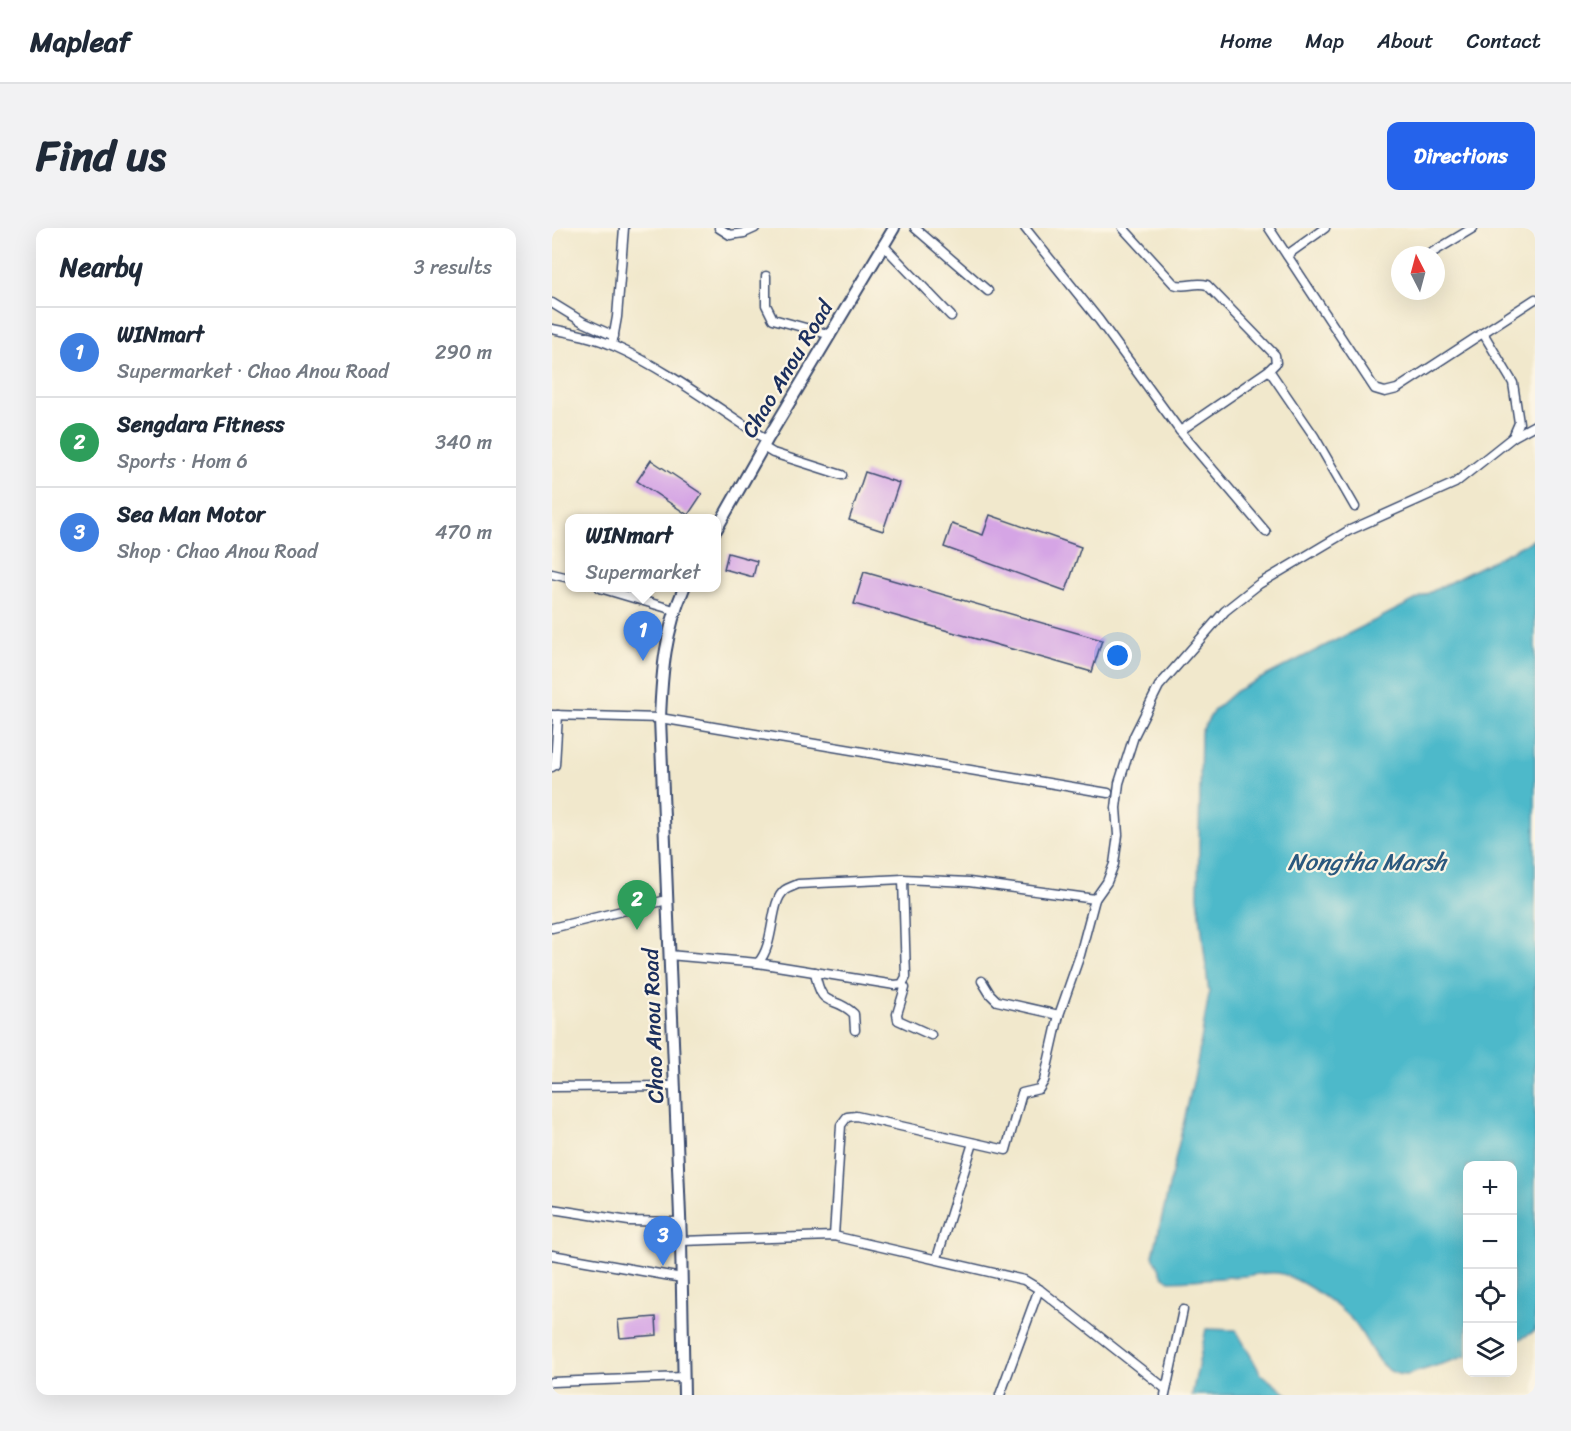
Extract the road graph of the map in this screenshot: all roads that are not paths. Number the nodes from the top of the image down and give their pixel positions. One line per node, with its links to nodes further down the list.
1 (624, 228): 22 (street)
2 (718, 228): 3 (street)
3 (755, 228)
4 (894, 228): 11 (street, Chao Anou Road)
5 (915, 228): 15 (street)
6 (1025, 228): 25 (street)
7 (1123, 228): 23 (street)
8 (1269, 228): 13 (street)
9 (1325, 228): 13 (street)
10 (1473, 228): 12 (street)
11 (883, 244): 18 (street); 21 (street, Chao Anou Road)
12 (1443, 246)
13 (1287, 255): 20 (street)
14 (766, 276): 21 (street)
15 (988, 291)
16 (1535, 299): 20 (street)
17 (552, 303): 22 (street)
18 (951, 316)
19 (552, 329): 22 (street)
20 (1483, 333): 26 (street)
21 (831, 335): 27 (street, Chao Anou Road)
22 (613, 340): 27 (street)
23 (1269, 370): 25 (street); 29 (street)
24 (1535, 425): 26 (street)
25 (1180, 431): 31 (street)
26 (1513, 437): 40 (street)
27 (765, 444): 28 (street); 30 (street, Chao Anou Road)
28 (842, 476)
29 (1355, 507)
30 (721, 524)
31 (1266, 532)
32 (613, 592): 34 (street)
33 (682, 592): 34 (street, Chao Anou Road)
34 (674, 610): 36 (street, Chao Anou Road)
35 (555, 715): 36 (street); 37 (street)
36 (660, 718): 38 (street); 41 (street, Chao Anou Road)
37 (552, 767)
38 (1108, 793)
39 (903, 879): 40 (street); 44 (street); 47 (street)
40 (1095, 899): 48 (street)
41 (667, 900): 42 (street); 43 (street, Chao Anou Road)
42 (552, 928)
43 (669, 955): 44 (street); 52 (street, Chao Anou Road)
44 (758, 963): 45 (street)
45 (814, 972): 47 (street); 49 (street)
46 (982, 981): 48 (street)
47 (902, 984): 50 (street)
48 (1059, 1016): 53 (street)
49 (855, 1030)
50 (931, 1035)
51 (552, 1086): 52 (street)
52 (675, 1086): 55 (street, Chao Anou Road)
53 (973, 1143): 56 (street); 59 (street)
54 (552, 1209): 55 (street)
55 (680, 1222): 57 (street, Chao Anou Road)
56 (834, 1236): 57 (street); 59 (street)
57 (681, 1241): 60 (street, Chao Anou Road)
58 (552, 1255): 60 (street)
59 (937, 1258): 61 (street)
60 (682, 1278): 63 (street, Chao Anou Road)
61 (1039, 1289): 65 (street); 67 (street)
62 (1183, 1310): 65 (street)
63 (684, 1377): 64 (street); 66 (street, Chao Anou Road)
64 (552, 1382)
65 (1165, 1392)
66 (684, 1395)
67 (1000, 1395)

